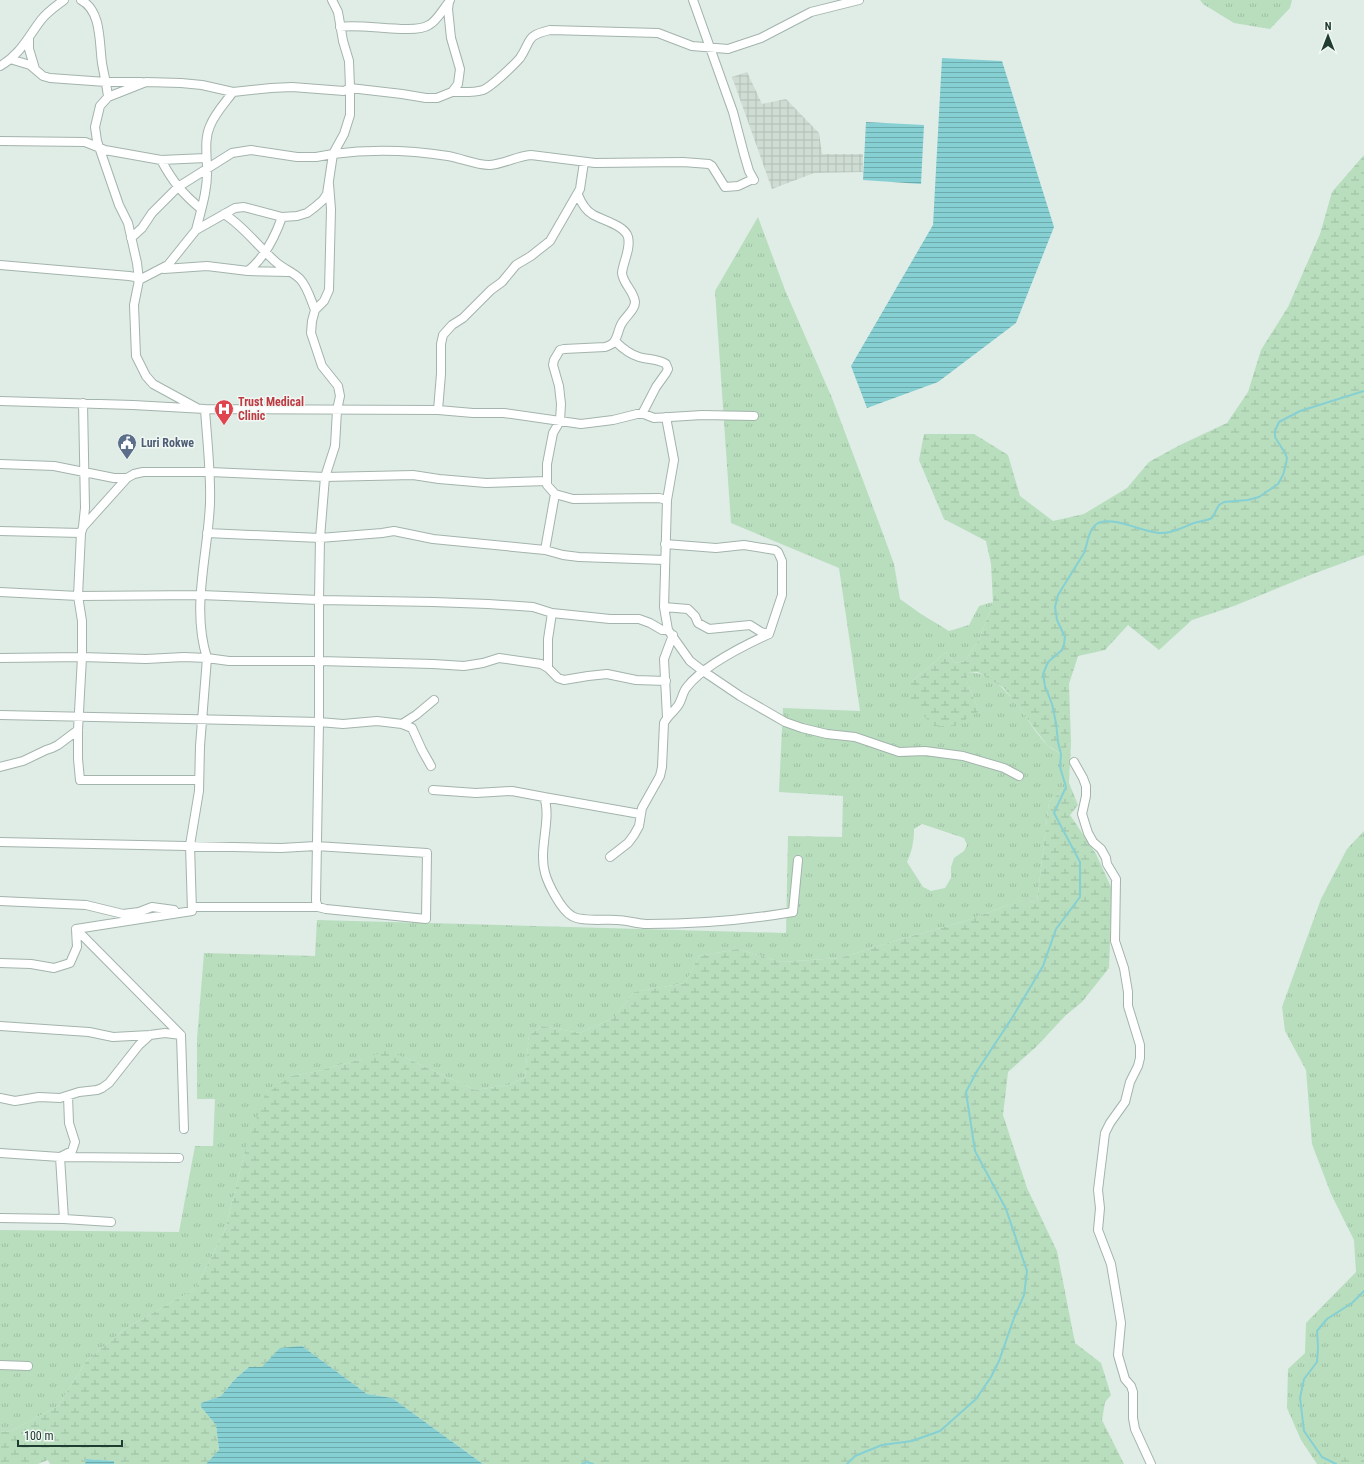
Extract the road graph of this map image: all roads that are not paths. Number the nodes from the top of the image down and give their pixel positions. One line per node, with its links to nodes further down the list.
1 (64, 0): 8 (street)
2 (81, 0): 13 (street)
3 (332, 0): 7 (street)
4 (693, 0): 9 (street)
5 (859, 0): 9 (street)
6 (449, 1): 7 (street); 17 (street)
7 (340, 27): 15 (street)
8 (29, 38): 10 (street); 12 (street)
9 (710, 48): 17 (street); 24 (street)
10 (10, 59): 11 (street); 12 (street)
11 (0, 66)
12 (35, 69): 13 (street)
13 (106, 82): 14 (street); 18 (street)
14 (146, 82): 16 (street); 18 (street)
15 (350, 88): 16 (street); 17 (street); 21 (street)
16 (233, 92): 22 (street)
17 (452, 92)
18 (108, 98): 20 (street)
19 (0, 141): 20 (street)
20 (101, 148): 23 (street); 33 (street)
21 (333, 154): 24 (street); 25 (street); 26 (street)
22 (206, 158): 23 (street); 25 (street)
23 (161, 160): 27 (street)
24 (584, 162): 28 (street)
25 (208, 169): 27 (street); 29 (street)
26 (329, 184): 31 (street); 40 (street)
27 (178, 187): 29 (street); 33 (street)
28 (578, 195): 41 (street); 46 (street)
29 (201, 209): 32 (street)
30 (224, 214): 31 (street); 32 (street); 34 (street)
31 (282, 217): 34 (street)
32 (196, 230): 36 (street)
33 (131, 238): 39 (street)
34 (265, 252): 37 (street); 38 (street)
35 (0, 265): 39 (street)
36 (161, 270): 37 (street); 39 (street)
37 (248, 270): 38 (street)
38 (290, 272): 40 (street)
39 (139, 280): 44 (street)
40 (315, 310): 45 (street)
41 (615, 341): 47 (street); 51 (street)
42 (0, 402): 43 (street)
43 (82, 403): 44 (street); 54 (street)
44 (201, 408): 45 (street); 55 (street)
45 (337, 410): 46 (street); 56 (street)
46 (438, 410): 50 (street)
47 (642, 414): 49 (street); 51 (street)
48 (754, 416): 49 (street)
49 (666, 417): 60 (street)
50 (541, 418): 51 (street); 52 (street)
51 (560, 421): 52 (street)
52 (553, 433): 58 (street)
53 (0, 464): 54 (street)
54 (84, 472): 57 (street); 61 (street)
55 (210, 472): 56 (street); 57 (street); 63 (street)
56 (325, 477): 58 (street); 64 (street)
57 (127, 478): 61 (street)
58 (547, 482): 59 (street)
59 (555, 494): 60 (street); 66 (street)
60 (667, 500): 65 (street)
61 (82, 530): 62 (street); 70 (street)
62 (0, 531)
63 (207, 533): 64 (street); 69 (street)
64 (320, 538): 66 (street); 71 (street)
65 (665, 544): 67 (street); 75 (street)
66 (545, 550): 67 (street)
67 (665, 560): 72 (street)
68 (0, 592): 70 (street)
69 (200, 595): 70 (street); 71 (street); 78 (street)
70 (78, 596): 76 (street)
71 (318, 600): 73 (street); 79 (street)
72 (664, 606): 74 (street); 75 (street)
73 (552, 613): 74 (street); 80 (street)
74 (670, 632): 81 (street); 82 (street)
75 (770, 634): 81 (street)
76 (82, 657): 77 (street); 78 (street); 85 (street)
77 (0, 658)
78 (207, 658): 79 (street); 87 (street)
79 (319, 661): 80 (street); 88 (street)
80 (548, 668): 82 (street)
81 (703, 671): 86 (street); 94 (street)
82 (666, 681): 86 (street)
83 (434, 700): 89 (street)
84 (0, 715): 85 (street)
85 (79, 717): 87 (street); 90 (street)
86 (667, 717): 98 (street)
87 (202, 720): 88 (street); 95 (street)
88 (319, 722): 89 (street); 101 (street)
89 (402, 724): 92 (street)
90 (78, 730): 93 (street); 95 (street)
91 (1074, 762): 123 (street)
92 (431, 766)
93 (0, 767)
94 (1019, 776)
95 (198, 780): 100 (street)
96 (433, 790): 97 (street)
97 (544, 797): 98 (street); 103 (street)
98 (640, 814): 102 (street)
99 (0, 842): 100 (street)
100 (190, 845): 101 (street); 106 (street)
101 (316, 846): 105 (street); 105 (street)
102 (610, 857)
103 (798, 860)
104 (0, 901): 106 (street)
105 (318, 907): 106 (street)
106 (193, 909): 107 (street)
107 (76, 929): 108 (street); 111 (street)
108 (0, 963)
109 (0, 1026): 110 (street)
110 (150, 1035): 111 (street); 112 (street)
111 (181, 1035): 114 (street)
112 (68, 1096): 113 (street); 116 (street)
113 (0, 1098)
114 (184, 1129)
115 (0, 1153): 116 (street)
116 (60, 1157): 117 (street); 119 (street)
117 (179, 1158)
118 (0, 1218): 119 (street)
119 (64, 1219): 120 (street)
120 (111, 1222)
121 (0, 1365): 122 (street)
122 (28, 1366)
123 (1151, 1464)

